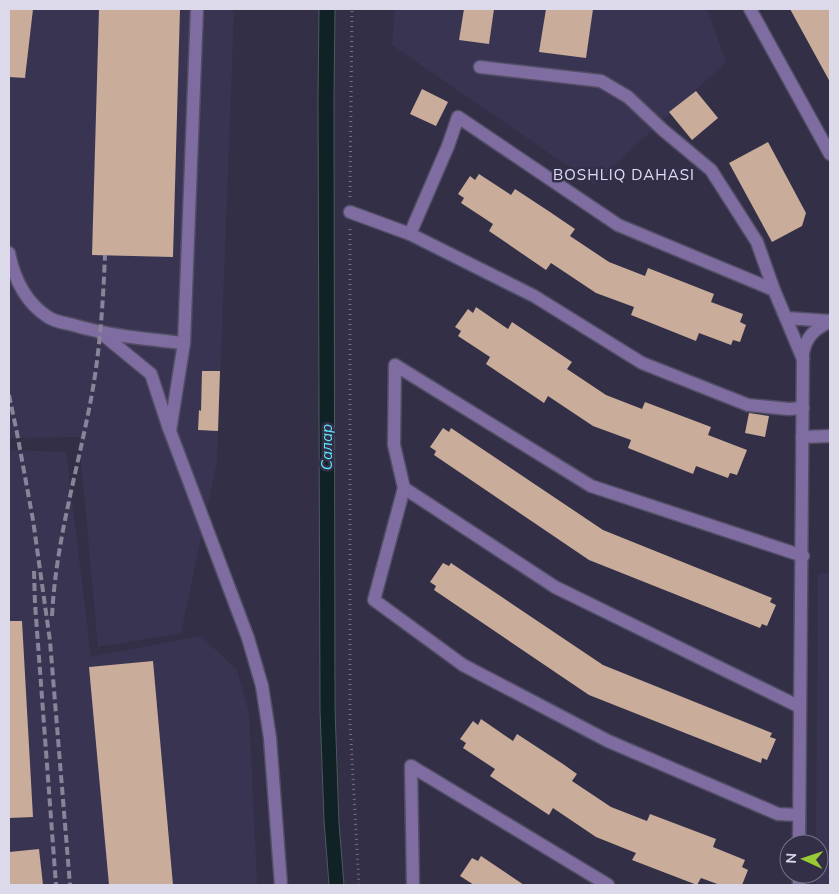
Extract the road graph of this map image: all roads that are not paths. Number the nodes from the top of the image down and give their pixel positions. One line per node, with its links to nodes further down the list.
1 (197, 9): 12 (street)
2 (750, 9): 4 (street)
3 (480, 67): 8 (street)
4 (830, 154)
5 (350, 212): 6 (street)
6 (410, 234): 8 (street); 14 (street)
7 (9, 252): 11 (street)
8 (774, 290): 9 (street)
9 (786, 318): 10 (street); 13 (street)
10 (830, 322): 13 (street)
11 (102, 333): 12 (street); 15 (street)
12 (184, 344): 15 (street)
13 (803, 360): 14 (street)
14 (803, 408): 16 (street)
15 (170, 431): 23 (street)
16 (802, 436): 17 (street); 19 (street)
17 (830, 436)
18 (404, 488): 19 (street); 20 (street); 21 (street)
19 (803, 556): 20 (street)
20 (800, 707): 21 (street)
21 (799, 815): 22 (street)
22 (799, 834)
23 (281, 885)
24 (413, 885): 25 (street)
25 (608, 885)

